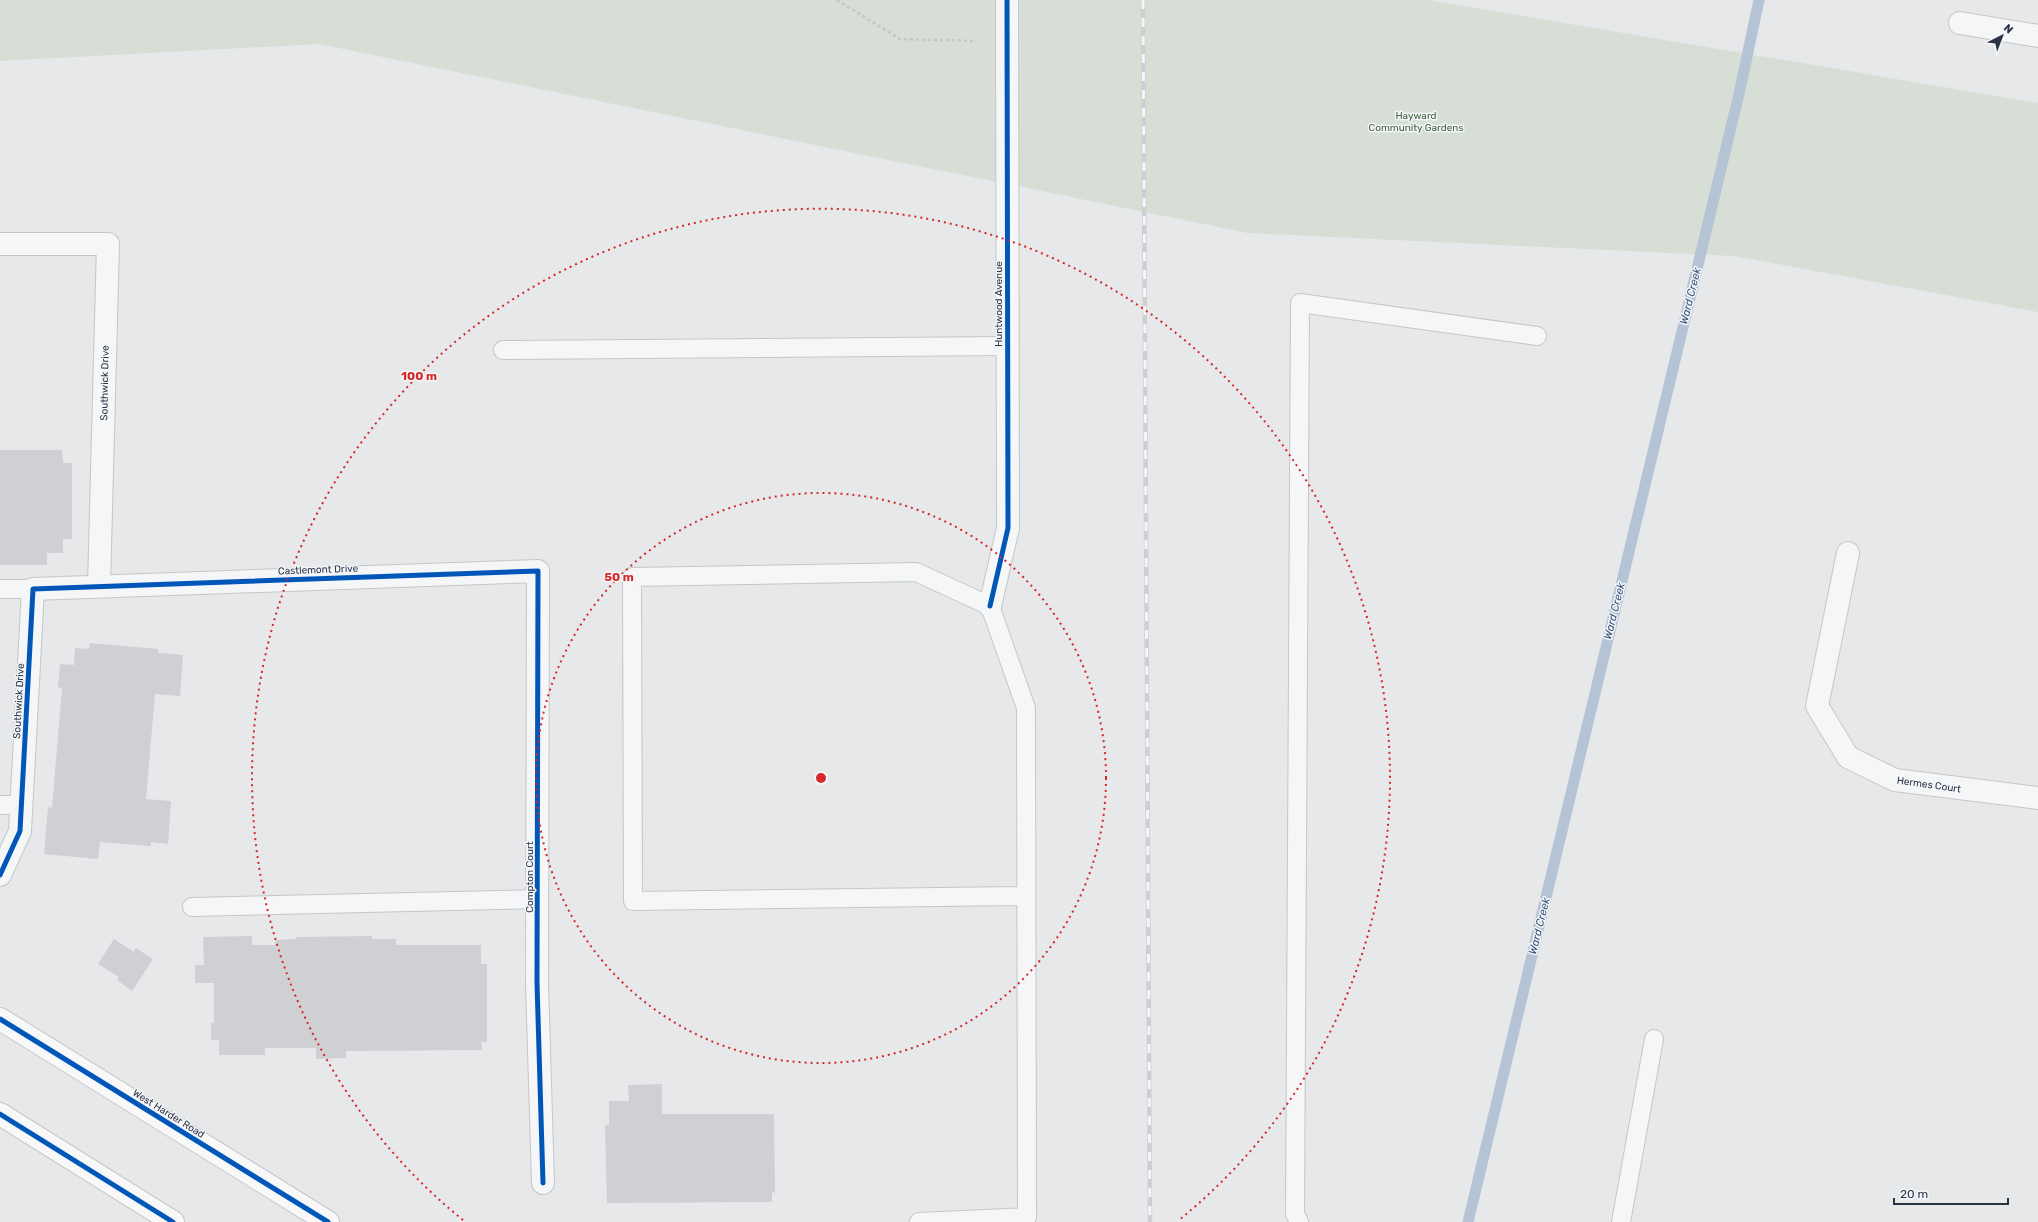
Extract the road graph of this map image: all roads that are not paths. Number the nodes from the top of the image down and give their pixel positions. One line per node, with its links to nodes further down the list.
1 (1007, 0): 6 (street, Huntwood Avenue)
2 (1960, 23): 3 (street)
3 (2038, 36)
4 (0, 244): 10 (street, Southwick Drive)
5 (1537, 336): 28 (lane)
6 (1007, 346): 7 (lane); 13 (street, Huntwood Avenue)
7 (503, 350)
8 (1848, 553): 14 (street, Hermes Court)
9 (538, 571): 10 (street, Castlemont Drive); 19 (street, Compton Court)
10 (99, 586): 12 (street)
11 (0, 589): 12 (lane)
12 (33, 589): 16 (street, Southwick Drive)
13 (990, 606): 18 (lane); 18 (lane)
14 (2038, 798)
15 (0, 805): 16 (lane)
16 (22, 805): 17 (street, Southwick Drive)
17 (0, 875)
18 (1026, 896): 27 (lane)
19 (538, 899): 20 (lane); 24 (street, Compton Court)
20 (192, 907)
21 (0, 1019): 25 (main road, West Harder Road)
22 (1654, 1039): 29 (lane)
23 (0, 1114): 26 (main road)
24 (543, 1183)
25 (323, 1221)
26 (173, 1222)
27 (919, 1222)
28 (1299, 1222)
29 (1621, 1222)

